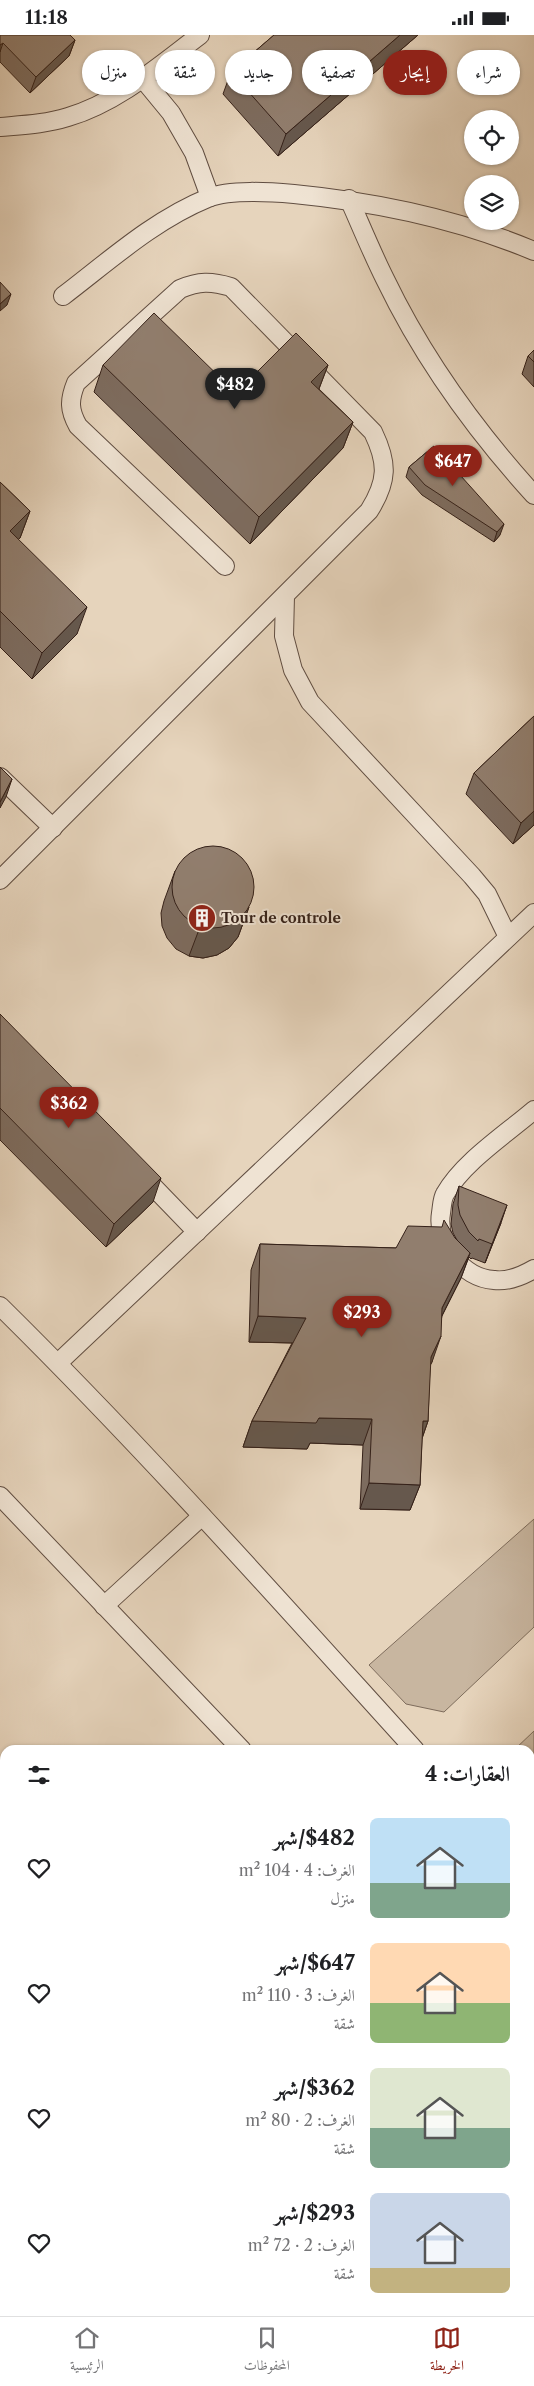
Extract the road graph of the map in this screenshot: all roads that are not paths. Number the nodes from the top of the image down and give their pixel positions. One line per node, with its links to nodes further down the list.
1 (200, 35): 2 (lane)
2 (145, 78)
3 (145, 80): 6 (lane)
4 (116, 95): 5 (lane)
5 (0, 127)
6 (210, 197): 7 (lane); 9 (lane)
7 (349, 199): 8 (lane); 10 (lane)
8 (534, 251)
9 (63, 296)
10 (533, 491)
11 (226, 566): 12 (lane)
12 (285, 596): 14 (lane); 17 (lane)
13 (0, 777): 14 (lane)
14 (53, 827): 15 (lane)
15 (0, 880)
16 (534, 913): 17 (lane)
17 (508, 937): 20 (lane)
18 (534, 1110): 21 (lane)
19 (125, 1158): 20 (lane)
20 (197, 1232): 23 (lane)
21 (534, 1269)
22 (0, 1306): 23 (lane)
23 (58, 1363): 25 (lane)
24 (0, 1497): 26 (lane)
25 (202, 1516): 26 (lane); 28 (lane)
26 (104, 1606): 27 (lane)
27 (237, 1745)
28 (411, 1745)

